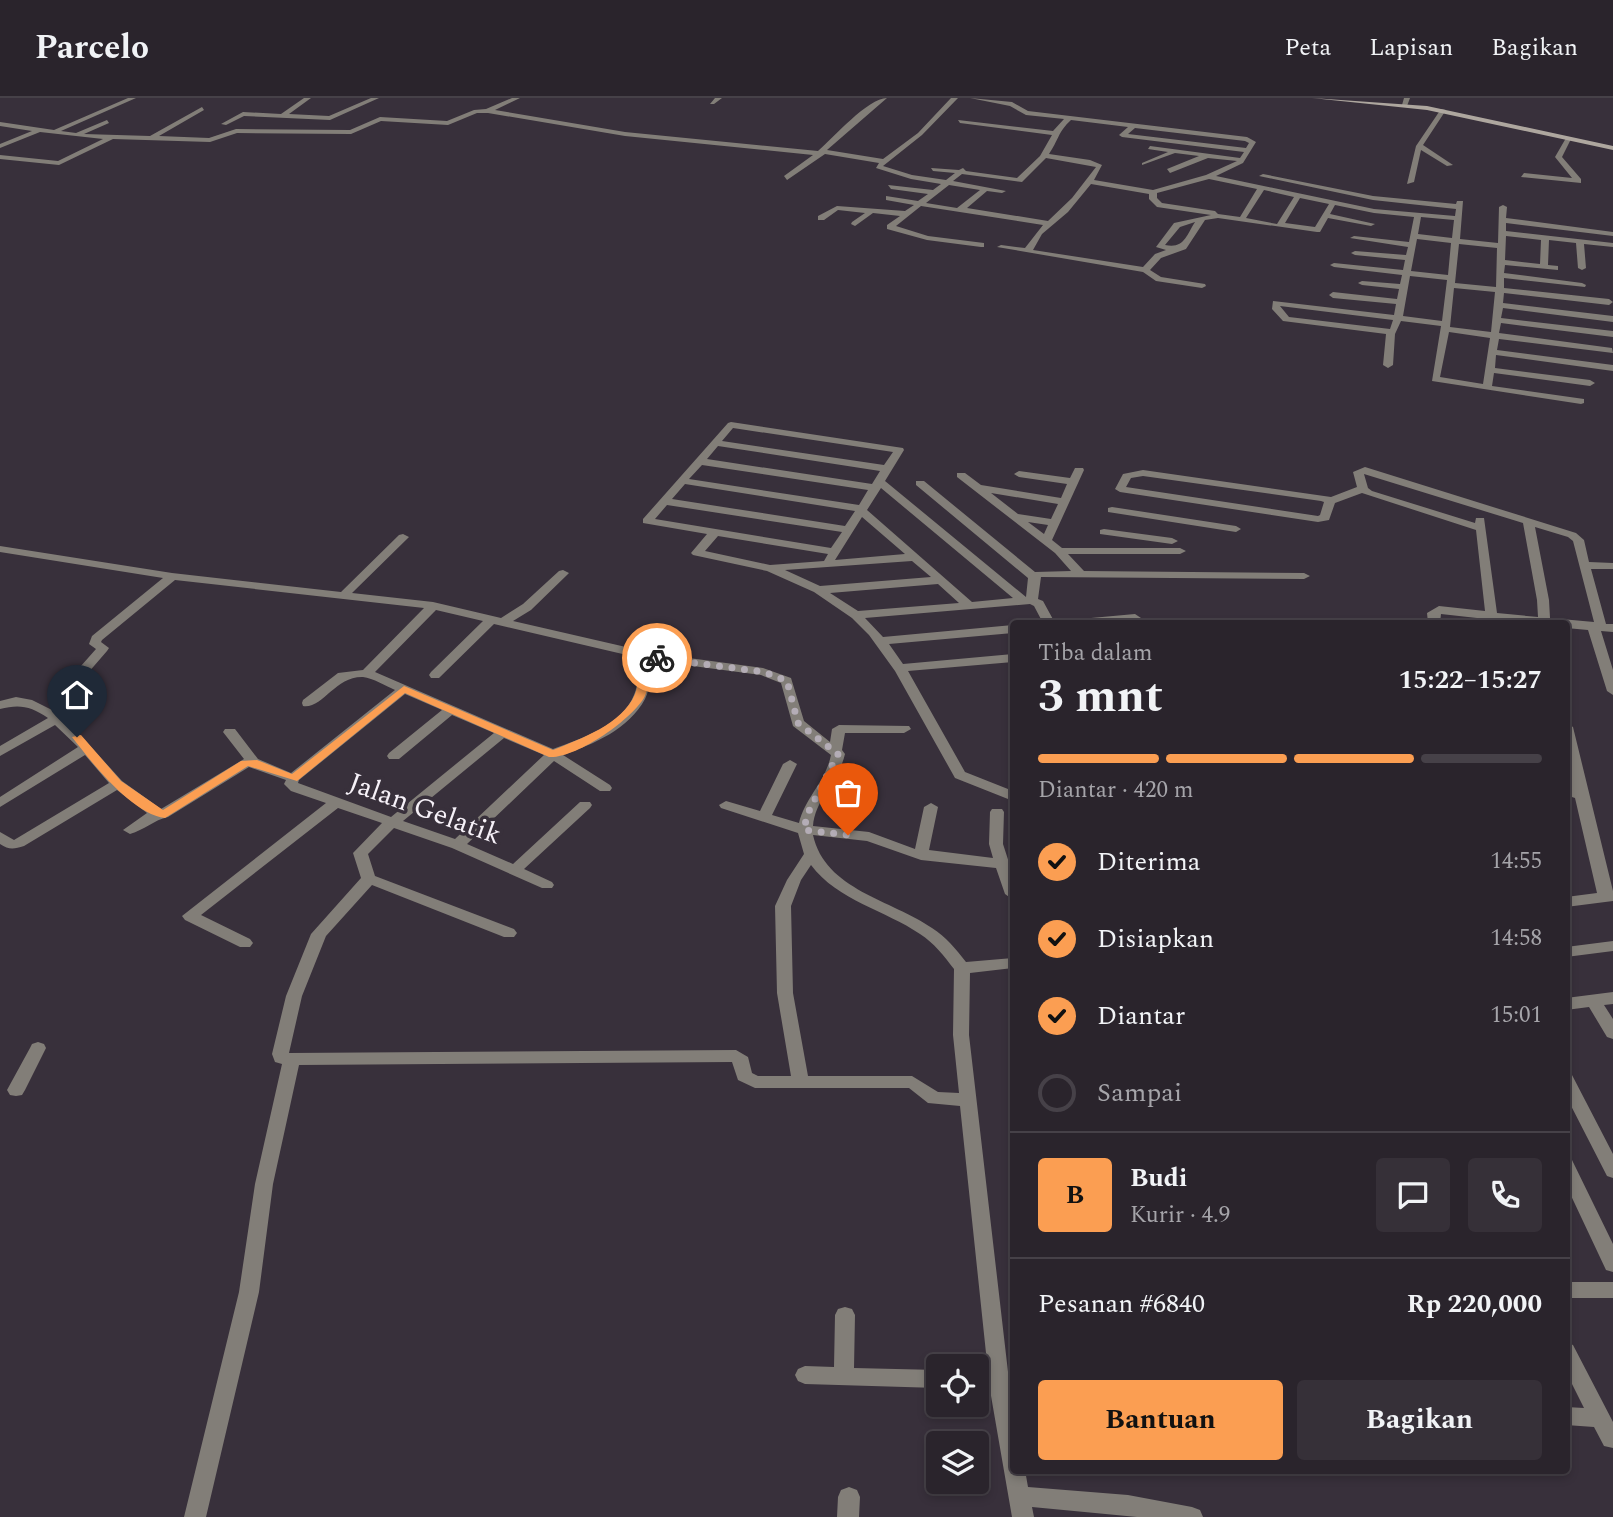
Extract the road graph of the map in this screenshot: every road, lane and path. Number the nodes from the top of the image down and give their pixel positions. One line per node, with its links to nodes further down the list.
1 (133, 98): 26 (street)
2 (308, 98): 16 (street)
3 (376, 98): 16 (street)
4 (719, 98): 12 (street)
5 (884, 98): 40 (street)
6 (955, 98): 45 (street)
7 (973, 98): 17 (street)
8 (1315, 98): 11 (street)
9 (492, 99): 10 (street)
10 (513, 100): 15 (street)
11 (1406, 102): 14 (street)
12 (712, 103)
13 (202, 109): 32 (street)
14 (1443, 110): 33 (street); 36 (street)
15 (488, 111): 28 (street); 40 (street)
16 (283, 115): 23 (street); 28 (street)
17 (1069, 119): 21 (street); 27 (street)
18 (1003, 120): 27 (street)
19 (960, 121): 27 (street)
20 (107, 122): 30 (street)
21 (1101, 122): 24 (street); 29 (street)
22 (0, 124): 25 (street)
23 (224, 124)
24 (1132, 126): 38 (street); 38 (street)
25 (41, 128): 26 (street); 34 (street)
26 (57, 130): 30 (street)
27 (1057, 130): 41 (street)
28 (258, 131): 32 (street)
29 (1090, 131)
30 (76, 134): 31 (street)
31 (111, 137): 32 (street); 43 (street)
32 (151, 137)
33 (1568, 139): 37 (street); 51 (street)
34 (0, 146)
35 (1131, 146): 39 (street)
36 (1419, 146): 47 (street); 55 (street)
37 (1613, 148)
38 (1248, 150): 44 (street)
39 (1175, 152): 42 (street); 46 (street)
40 (823, 153): 45 (street); 53 (street)
41 (1045, 156): 49 (street); 56 (street)
42 (1207, 156): 44 (street); 50 (street)
43 (0, 157)
44 (1242, 160): 52 (street)
45 (882, 161): 54 (street)
46 (1144, 164)
47 (1449, 165)
48 (933, 169): 49 (street)
49 (962, 170): 54 (street)
50 (1170, 171)
51 (1524, 175)
52 (1209, 177): 57 (street); 62 (street)
53 (787, 178)
54 (948, 183): 59 (street); 63 (street)
55 (1410, 183)
56 (1088, 185): 62 (street); 65 (street); 85 (street)
57 (1243, 185): 60 (street); 64 (street)
58 (891, 187): 63 (street)
59 (985, 189): 61 (street); 72 (street)
60 (1261, 189): 66 (street); 80 (street)
61 (1002, 191)
62 (1153, 192): 77 (street)
63 (935, 193): 68 (street)
64 (1352, 194): 69 (street); 81 (street)
65 (1133, 195)
66 (1298, 196): 69 (street); 75 (street)
67 (889, 198): 68 (street)
68 (921, 204): 72 (street); 74 (street)
69 (1336, 204): 73 (street); 75 (street)
70 (1503, 207): 83 (street)
71 (873, 210): 74 (street); 78 (street); 84 (street)
72 (960, 210): 82 (street); 85 (street)
73 (1374, 211): 76 (street); 86 (street)
74 (909, 214): 98 (street)
75 (1326, 215): 86 (street)
76 (1418, 215): 81 (street); 95 (street)
77 (1218, 216): 79 (street); 87 (street)
78 (821, 218)
79 (1202, 218): 88 (street); 90 (street)
80 (1243, 218)
81 (1456, 218): 96 (street)
82 (947, 219)
83 (1503, 220): 89 (street); 91 (street)
84 (855, 223)
85 (1048, 223): 103 (street)
86 (1371, 224): 94 (street)
87 (1278, 226)
88 (1172, 231): 90 (street); 102 (street)
89 (1501, 233): 93 (street); 100 (street)
90 (1193, 234): 102 (street)
91 (1613, 234)
92 (1354, 238): 94 (street)
93 (1545, 238): 97 (street); 108 (street)
94 (1366, 240): 95 (street)
95 (1412, 240): 96 (street); 105 (street)
96 (1456, 241): 100 (street); 115 (street)
97 (1580, 242): 99 (street); 110 (street)
98 (981, 245)
99 (1613, 245)
100 (1500, 246): 106 (street)
101 (1001, 247): 103 (street)
102 (1176, 250): 111 (street)
103 (1028, 251): 111 (street)
104 (1355, 253): 105 (street)
105 (1409, 258): 112 (street)
106 (1500, 262): 108 (street); 114 (street)
107 (1334, 265): 112 (street)
108 (1544, 267): 109 (street)
109 (1555, 268)
110 (1582, 268)
111 (1145, 270): 117 (street)
112 (1407, 272): 115 (street); 120 (street)
113 (1197, 275): 117 (street)
114 (1500, 275): 118 (street); 121 (street)
115 (1452, 281): 121 (street); 129 (street)
116 (1362, 283): 120 (street)
117 (1189, 284): 119 (street)
118 (1582, 285)
119 (1202, 286)
120 (1404, 287): 123 (street)
121 (1500, 289): 124 (street); 125 (street)
122 (1333, 295): 123 (street)
123 (1401, 302): 126 (street)
124 (1609, 302)
125 (1499, 305): 127 (street); 128 (street)
126 (1398, 317): 129 (street); 130 (street); 130 (street)
127 (1613, 319)
128 (1496, 320): 131 (street); 132 (street)
129 (1445, 326): 132 (street); 139 (street)
130 (1391, 333): 135 (street)
131 (1613, 334)
132 (1494, 336): 133 (street); 134 (street)
133 (1612, 351)
134 (1492, 352): 136 (street); 137 (street)
135 (1388, 365)
136 (1613, 368)
137 (1491, 370): 138 (street); 139 (street)
138 (1590, 383)
139 (1487, 388): 140 (street)
140 (1581, 401)
141 (715, 443): 142 (street); 143 (street); 143 (street)
142 (699, 461): 147 (street); 150 (street)
143 (887, 469): 150 (street)
144 (1079, 470): 148 (street)
145 (1019, 474): 148 (street)
146 (961, 475): 151 (street)
147 (683, 481): 154 (street); 158 (street)
148 (1073, 482): 156 (street)
149 (920, 483): 185 (street)
150 (877, 485): 158 (street); 185 (street)
151 (978, 488): 156 (street); 160 (street)
152 (1120, 489): 155 (street); 155 (street); 159 (street)
153 (1363, 489): 155 (street); 157 (street); 163 (street)
154 (665, 501): 165 (street); 168 (street)
155 (1330, 501)
156 (1064, 502): 162 (street)
157 (1478, 505): 161 (street); 163 (street)
158 (862, 509): 165 (street); 174 (street)
159 (1112, 510): 164 (street); 166 (street)
160 (1014, 516): 162 (street); 169 (street)
161 (1528, 521): 176 (street); 195 (street)
162 (1054, 523): 169 (street)
163 (1481, 528): 194 (street)
164 (1236, 529)
165 (848, 530): 173 (street)
166 (1104, 532): 172 (street); 172 (street)
167 (403, 537): 186 (street)
168 (711, 537): 173 (street); 178 (street)
169 (1046, 541): 171 (street)
170 (0, 550): 181 (street)
171 (1059, 551): 172 (street); 180 (street)
172 (1096, 551)
173 (835, 552): 175 (street)
174 (914, 557): 175 (street); 183 (street)
175 (827, 564): 178 (street)
176 (1584, 565): 177 (street); 198 (street)
177 (1613, 566)
178 (770, 568): 184 (street)
179 (563, 573): 196 (street)
180 (1081, 575): 182 (street); 185 (street)
181 (172, 576): 186 (street); 208 (street)
182 (1304, 576)
183 (940, 580): 184 (street); 187 (street)
184 (818, 590): 189 (street)
185 (1031, 591): 187 (street); 191 (street)
186 (345, 594): 188 (street)
187 (969, 605): 189 (street)
188 (433, 606): 196 (street); 204 (street)
189 (856, 615): 200 (street)
190 (1135, 618): 192 (street)
191 (1047, 620)
192 (1113, 620)
193 (1434, 620): 194 (street)
194 (1492, 620)
195 (1544, 620)
196 (498, 621): 201 (street); 205 (street)
197 (1570, 624): 198 (street)
198 (1602, 626): 207 (street)
199 (1010, 629): 200 (street)
200 (880, 641): 203 (street)
201 (652, 657): 218 (street); 220 (street)
202 (1010, 658): 203 (street)
203 (899, 668): 228 (street)
204 (367, 673): 206 (street); 209 (street)
205 (435, 675)
206 (404, 689): 211 (street); 224 (street)
207 (1613, 691)
208 (63, 693)
209 (308, 703)
210 (0, 705): 212 (street)
211 (450, 710): 215 (street); 221 (street)
212 (57, 718): 217 (street); 219 (street)
213 (904, 729): 218 (street)
214 (230, 732): 222 (street)
215 (503, 732): 220 (street); 238 (street)
216 (1570, 745): 229 (street)
217 (85, 749): 225 (street); 231 (street)
218 (836, 749): 240 (street)
219 (0, 752)
220 (553, 754): 226 (street); 242 (street)
221 (394, 757)
222 (253, 762): 224 (street); 236 (street)
223 (790, 764): 237 (street)
224 (293, 778): 230 (street, Jalan Gelatik)
225 (117, 783): 236 (street); 241 (street)
226 (605, 788)
227 (1570, 792): 229 (street)
228 (1010, 795)
229 (1581, 796): 250 (street)
230 (336, 802): 238 (street, Jalan Gelatik); 253 (street)
231 (0, 803)
232 (726, 805): 237 (street)
233 (585, 806): 246 (street)
234 (931, 807): 243 (street)
235 (998, 812): 245 (street)
236 (157, 813): 239 (street)
237 (764, 817): 240 (street)
238 (393, 823): 242 (street, Jalan Gelatik); 247 (street)
239 (130, 830)
240 (804, 830): 243 (street); 244 (street)
241 (0, 837)
242 (457, 845): 246 (street, Jalan Gelatik)
243 (921, 855): 245 (street)
244 (810, 856): 257 (street); 264 (street)
245 (1001, 864): 249 (street)
246 (516, 869): 248 (street, Jalan Gelatik)
247 (369, 878): 252 (street); 263 (street)
248 (547, 885)
249 (1010, 889)
250 (1609, 897): 251 (street)
251 (1570, 902)
252 (509, 933)
253 (245, 943)
254 (1613, 946): 255 (street)
255 (1570, 951)
256 (1010, 963): 257 (street)
257 (962, 968): 267 (street)
258 (1613, 998): 259 (street)
259 (1593, 1000): 260 (street); 261 (street)
260 (1570, 1003)
261 (1612, 1029)
262 (38, 1048): 266 (street)
263 (292, 1059): 264 (street); 286 (street)
264 (801, 1082): 267 (street)
265 (1570, 1087): 268 (street)
266 (13, 1090)
267 (968, 1100): 279 (street)
268 (1613, 1171)
269 (1570, 1173): 270 (street)
270 (1613, 1264)
271 (1570, 1290): 272 (street)
272 (1613, 1290)
273 (845, 1315): 276 (street)
274 (1570, 1359): 281 (street)
275 (805, 1375): 276 (street)
276 (844, 1376): 277 (street)
277 (926, 1379)
278 (989, 1381): 279 (street)
279 (999, 1381): 283 (street)
280 (1570, 1416): 281 (street)
281 (1601, 1418): 282 (street)
282 (1611, 1439)
283 (1010, 1445)
284 (1015, 1474): 285 (street)
285 (1021, 1507): 287 (street)
286 (195, 1517)
287 (1192, 1517)

